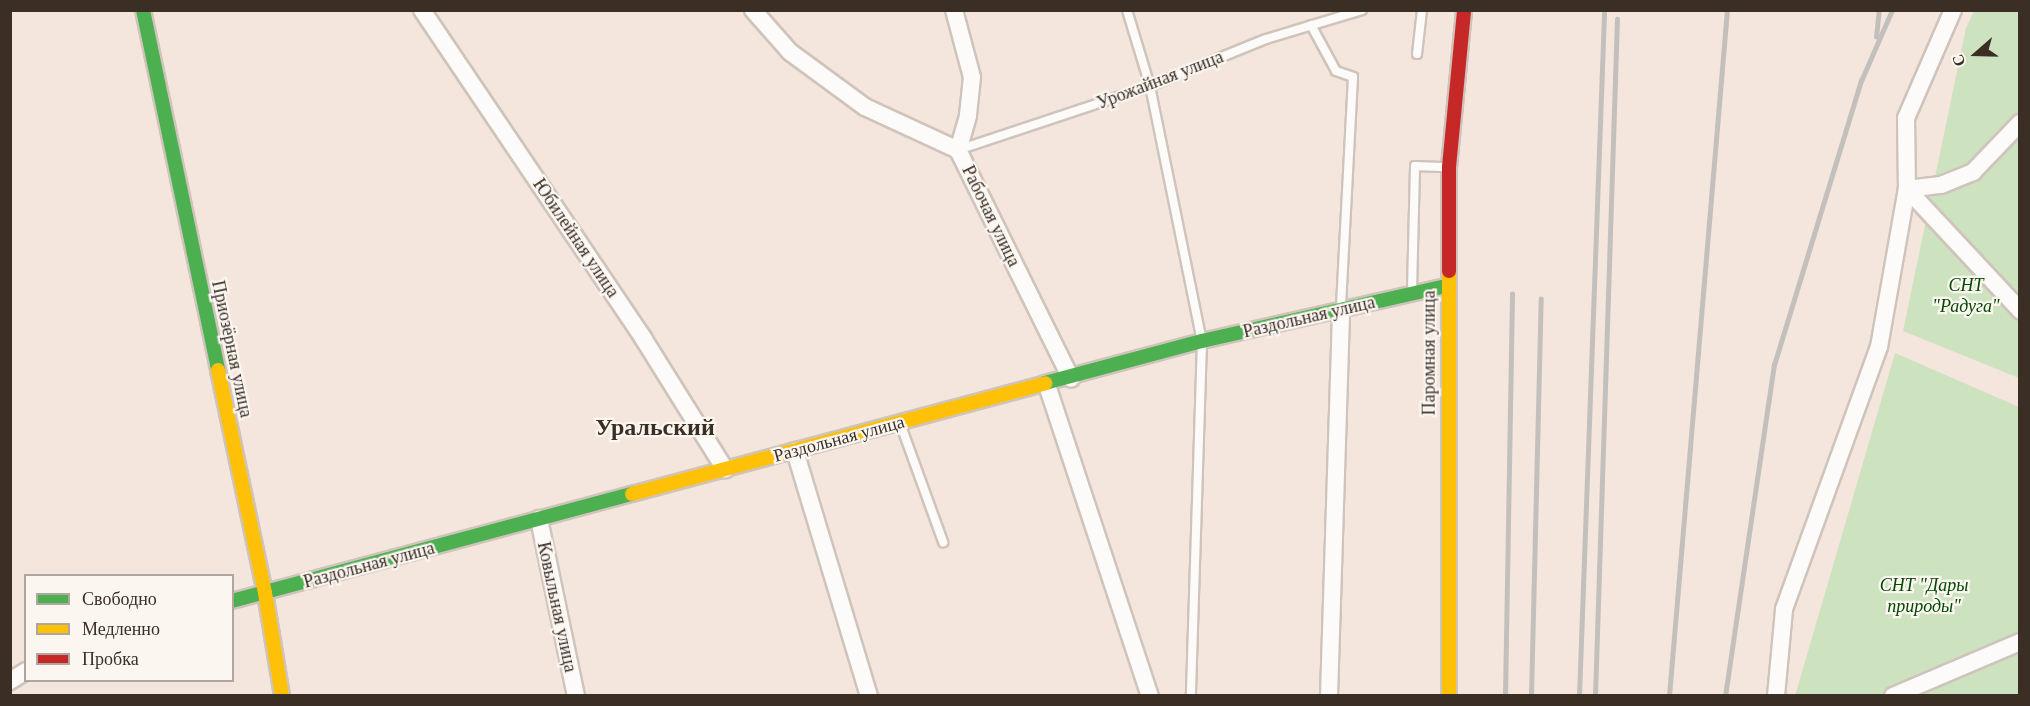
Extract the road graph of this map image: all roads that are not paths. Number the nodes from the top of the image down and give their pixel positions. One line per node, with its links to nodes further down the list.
1 (143, 10): 29 (street, Приозёрная улица)
2 (422, 10): 26 (street, Юбилейная улица)
3 (753, 10): 14 (street)
4 (954, 10): 14 (street, Рабочая улица)
5 (1126, 10): 12 (lane)
6 (1362, 10): 10 (lane, Урожайная улица)
7 (1422, 10): 11 (lane)
8 (1464, 10): 15 (street, Паромная улица)
9 (1953, 10): 16 (street)
10 (1311, 25): 12 (lane, Урожайная улица); 19 (lane)
11 (1417, 54)
12 (1150, 86): 14 (lane, Урожайная улица); 21 (lane)
13 (2019, 123): 16 (street)
14 (958, 150): 22 (street, Рабочая улица)
15 (1449, 167): 17 (street, Паромная улица); 18 (lane)
16 (1907, 189): 20 (street); 41 (street)
17 (1447, 286): 18 (street, Раздольная улица); 40 (street, Паромная улица)
18 (1412, 294): 19 (street, Раздольная улица)
19 (1341, 310): 21 (street, Раздольная улица); 39 (street)
20 (2019, 310)
21 (1202, 341): 22 (street, Раздольная улица); 38 (lane)
22 (1071, 379): 23 (street, Раздольная улица)
23 (1047, 385): 24 (street, Раздольная улица); 37 (street)
24 (900, 423): 25 (street, Раздольная улица); 28 (lane)
25 (795, 451): 26 (street, Раздольная улица); 36 (street)
26 (724, 469): 27 (street, Раздольная улица)
27 (539, 519): 29 (street, Раздольная улица); 35 (street, Ковыльная улица)
28 (944, 542)
29 (265, 593): 30 (street, Раздольная улица); 34 (street, Приозёрная улица)
30 (234, 601)
31 (2019, 642): 42 (street)
32 (24, 672): 33 (street)
33 (10, 681)
34 (282, 696)
35 (576, 696)
36 (869, 696)
37 (1150, 696)
38 (1191, 696)
39 (1329, 696)
40 (1449, 696)
41 (1776, 696)
42 (1893, 696)

